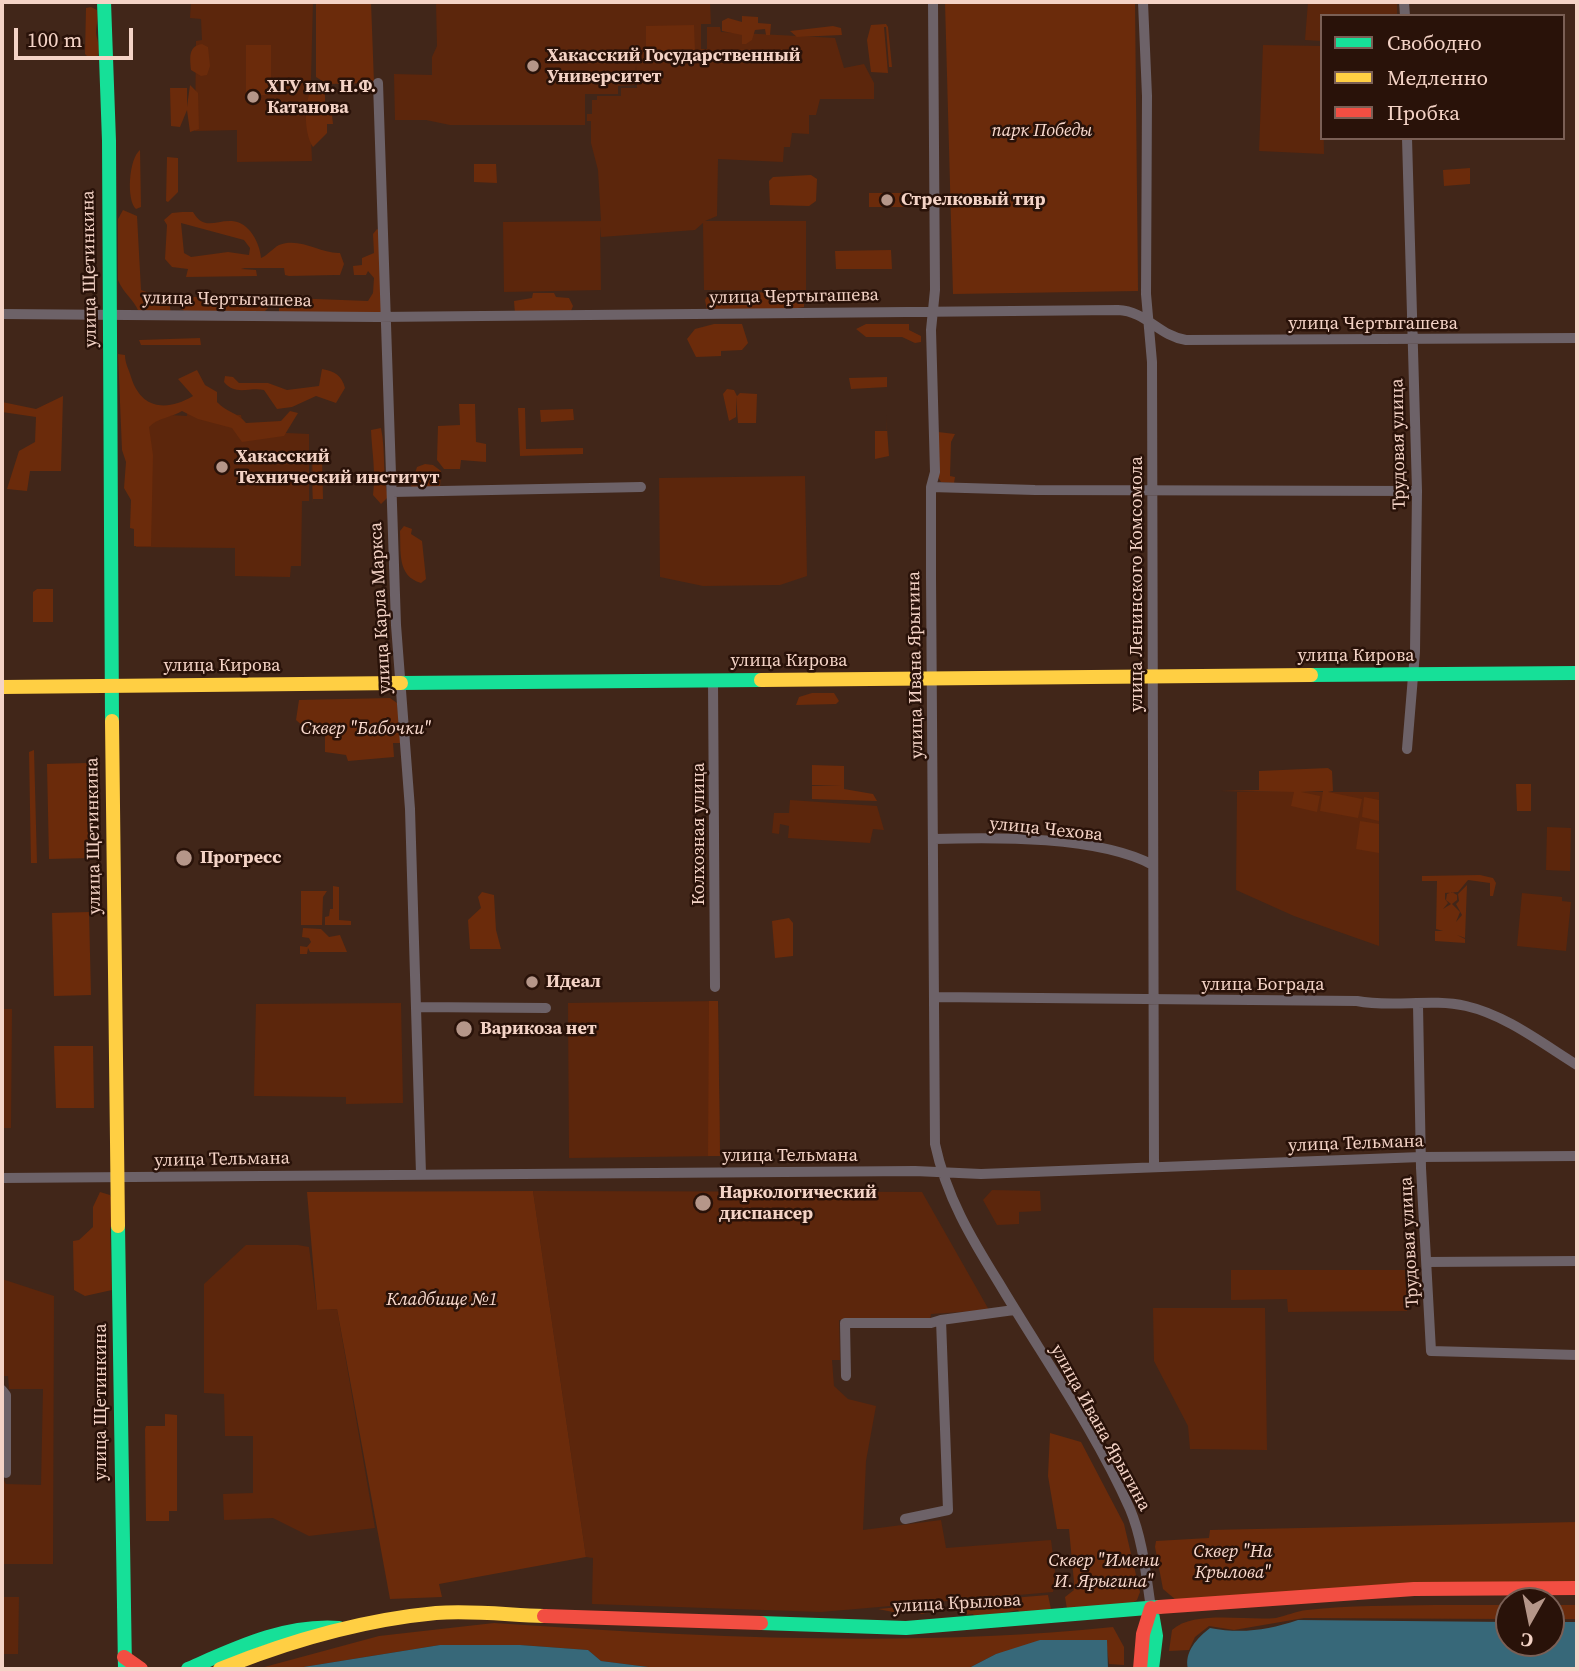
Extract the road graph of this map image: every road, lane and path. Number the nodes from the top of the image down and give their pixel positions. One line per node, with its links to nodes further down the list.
1 (104, 2): 8 (main road, улица Щетинкина)
2 (933, 2): 6 (street, улица Ивана Ярыгина)
3 (1143, 2): 10 (street, улица Ленинского Комсомола)
4 (378, 83): 9 (street, улица Карла Маркса)
5 (1407, 140): 12 (street, Трудовая улица)
6 (933, 311): 9 (street, улица Чертыгашева); 10 (street, улица Чертыгашева); 14 (street, улица Ивана Ярыгина)
7 (2, 314): 8 (street, улица Чертыгашева)
8 (109, 314): 9 (street, улица Чертыгашева); 24 (main road, улица Щетинкина)
9 (387, 317): 17 (street, улица Карла Маркса)
10 (1151, 323): 12 (street, улица Чертыгашева); 15 (street, улица Ленинского Комсомола)
11 (1577, 338): 12 (street, улица Чертыгашева)
12 (1413, 341): 16 (street, Трудовая улица)
13 (641, 487): 17 (street)
14 (931, 487): 15 (street); 21 (street, улица Ивана Ярыгина)
15 (1151, 491): 16 (street); 20 (street, улица Ленинского Комсомола)
16 (1417, 491): 19 (street, Трудовая улица)
17 (392, 492): 23 (street, улица Карла Маркса)
18 (1577, 673): 19 (main road, улица Кирова)
19 (1412, 675): 20 (main road, улица Кирова); 26 (street, Трудовая улица)
20 (1153, 676): 21 (main road, улица Кирова); 28 (street, улица Ленинского Комсомола)
21 (932, 679): 22 (main road, улица Кирова); 27 (street, улица Ивана Ярыгина)
22 (713, 681): 23 (main road, улица Кирова); 29 (street, Колхозная улица)
23 (400, 683): 24 (main road, улица Кирова); 33 (street, улица Карла Маркса)
24 (111, 686): 25 (main road, улица Кирова); 41 (main road, улица Щетинкина)
25 (2, 687)
26 (1407, 749)
27 (934, 839): 28 (street, улица Чехова); 30 (street, улица Ивана Ярыгина)
28 (1153, 865): 31 (street, улица Ленинского Комсомола)
29 (715, 987)
30 (934, 997): 31 (street, улица Бограда); 39 (street, улица Ивана Ярыгина)
31 (1153, 1001): 32 (street, улица Бограда); 38 (street, улица Ленинского Комсомола)
32 (1418, 1005): 35 (street, улица Бограда); 37 (street, Трудовая улица)
33 (416, 1007): 34 (street); 40 (street, улица Карла Маркса)
34 (547, 1008)
35 (1577, 1065)
36 (1577, 1156): 37 (street, улица Тельмана)
37 (1421, 1157): 38 (street, улица Тельмана); 44 (street, Трудовая улица)
38 (1154, 1167): 39 (street, улица Тельмана)
39 (941, 1172): 40 (street, улица Тельмана); 45 (street, улица Ивана Ярыгина)
40 (421, 1174): 41 (street, улица Тельмана)
41 (120, 1177): 42 (street, улица Тельмана); 56 (main road, улица Щетинкина)
42 (2, 1178)
43 (1577, 1261): 44 (street)
44 (1427, 1262): 47 (street, Трудовая улица)
45 (1014, 1310): 46 (street); 54 (street, улица Ивана Ярыгина)
46 (941, 1320): 48 (street); 52 (street)
47 (1577, 1355)
48 (846, 1376)
49 (2, 1390): 50 (street)
50 (4, 1448): 51 (street)
51 (6, 1473)
52 (905, 1519)
53 (1577, 1588): 54 (main road, улица Крылова)
54 (1151, 1608): 55 (main road, улица Крылова); 60 (main road); 61 (main road)
55 (339, 1628): 58 (main road, улица Крылова); 59 (main road, улица Крылова)
56 (123, 1665): 57 (main road)
57 (141, 1669)
58 (188, 1669)
59 (220, 1669)
60 (1140, 1669)
61 (1152, 1669)

